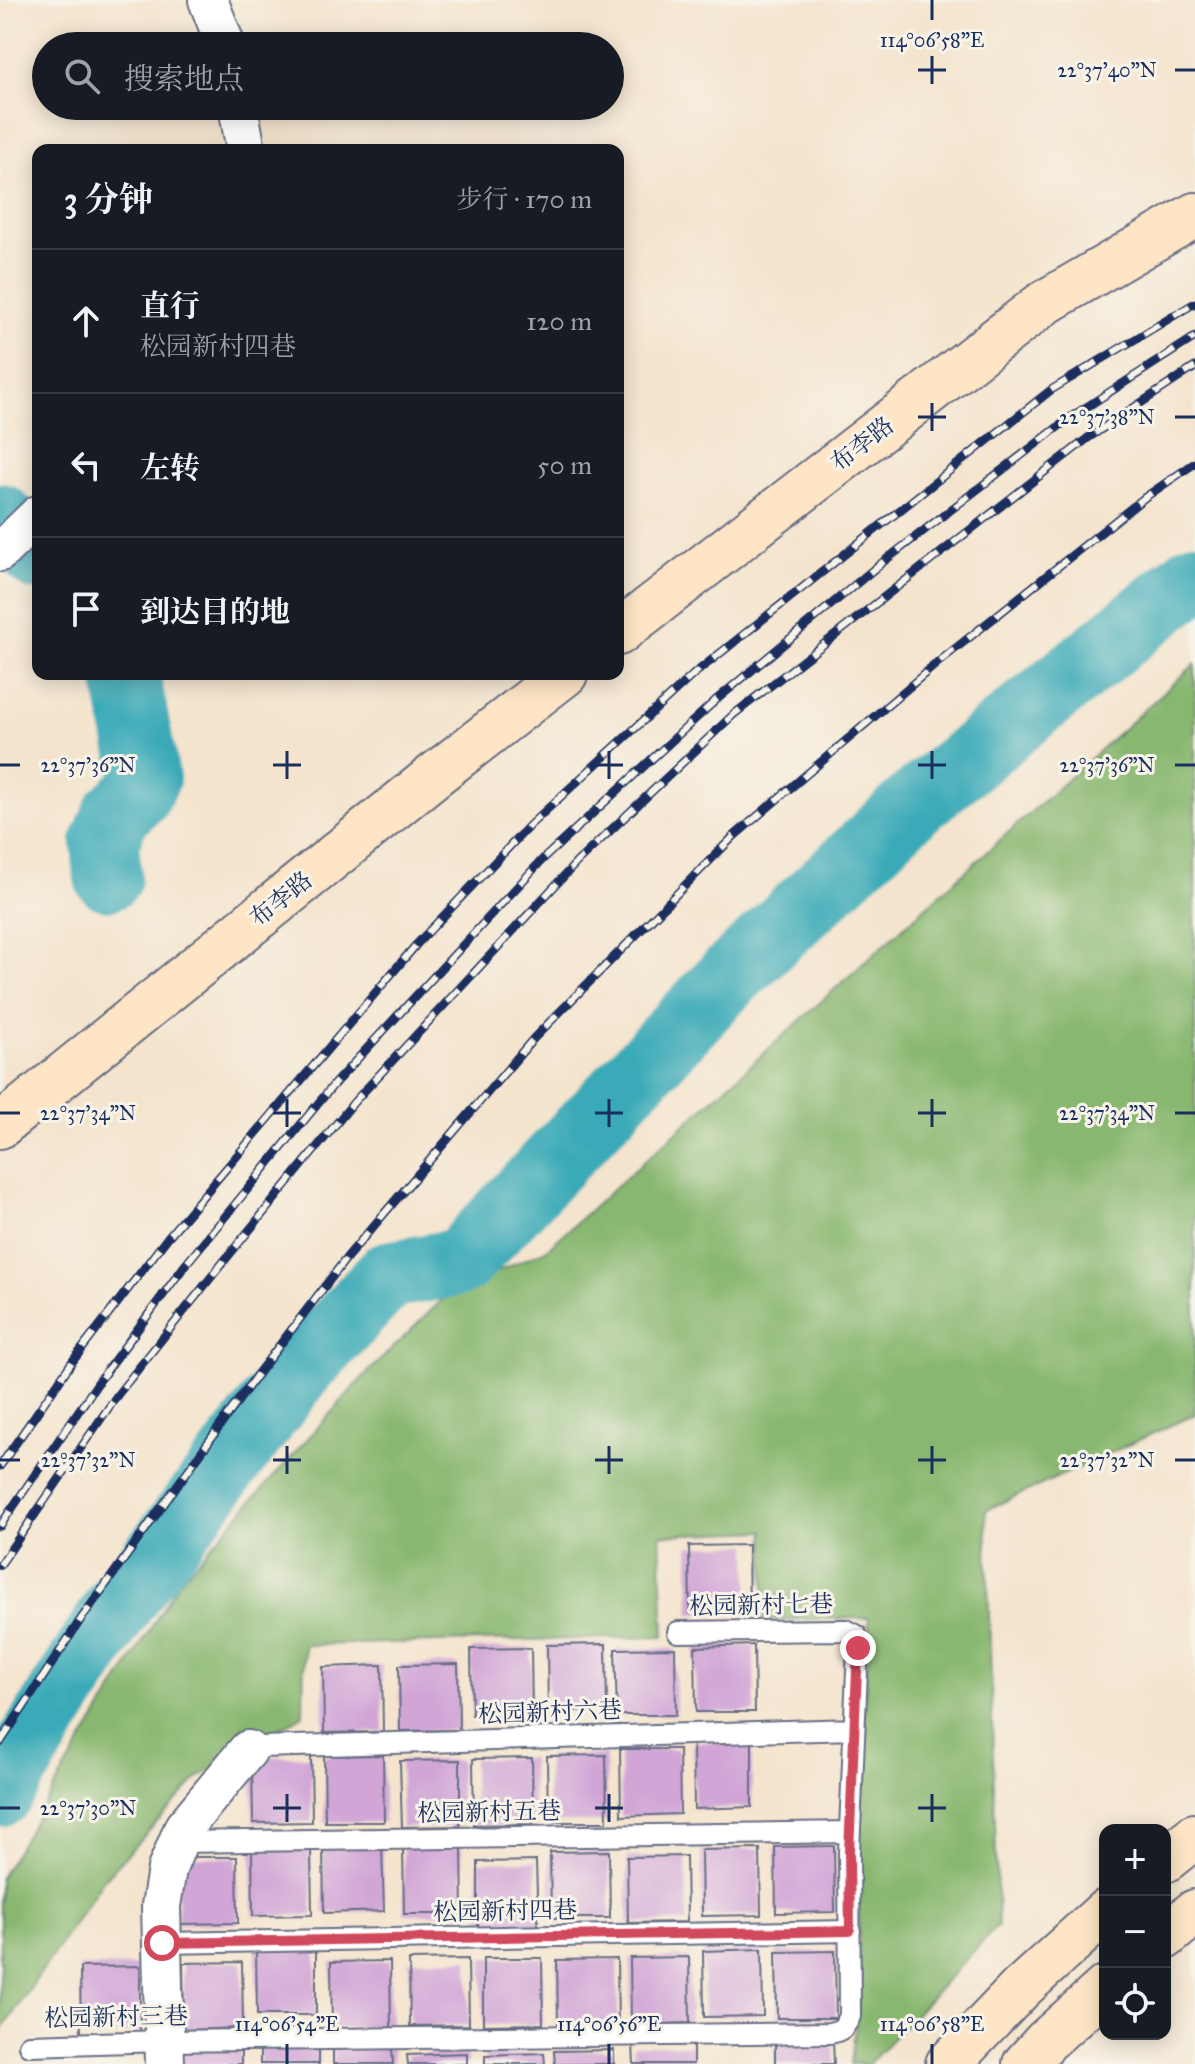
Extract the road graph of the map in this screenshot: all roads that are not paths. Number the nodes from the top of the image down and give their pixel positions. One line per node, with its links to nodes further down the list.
1 (208, 0): 2 (street)
2 (221, 32)
3 (241, 120): 4 (street)
4 (245, 144)
5 (1195, 215): 8 (main road, 布李路)
6 (32, 521): 7 (street)
7 (0, 552)
8 (624, 628)
9 (557, 680): 10 (main road, 布李路)
10 (0, 1126)
11 (678, 1632): 12 (lane, 松园新村七巷)
12 (854, 1729): 13 (lane, 松园新村六巷); 14 (lane)
13 (248, 1750): 16 (street)
14 (850, 1832): 16 (lane, 松园新村五巷); 20 (lane)
15 (1195, 1836): 17 (main road)
16 (178, 1842): 22 (street)
17 (1171, 1855)
18 (1195, 1912): 21 (main road)
19 (1099, 1917): 26 (main road)
20 (850, 1931): 22 (lane, 松园新村四巷); 25 (lane, 松园新村三巷)
21 (1171, 1932)
22 (162, 1943): 25 (street)
23 (1099, 1993): 27 (main road)
24 (29, 2045): 25 (lane, 松园新村三巷)
25 (165, 2053)
26 (948, 2064)
27 (1025, 2064)

